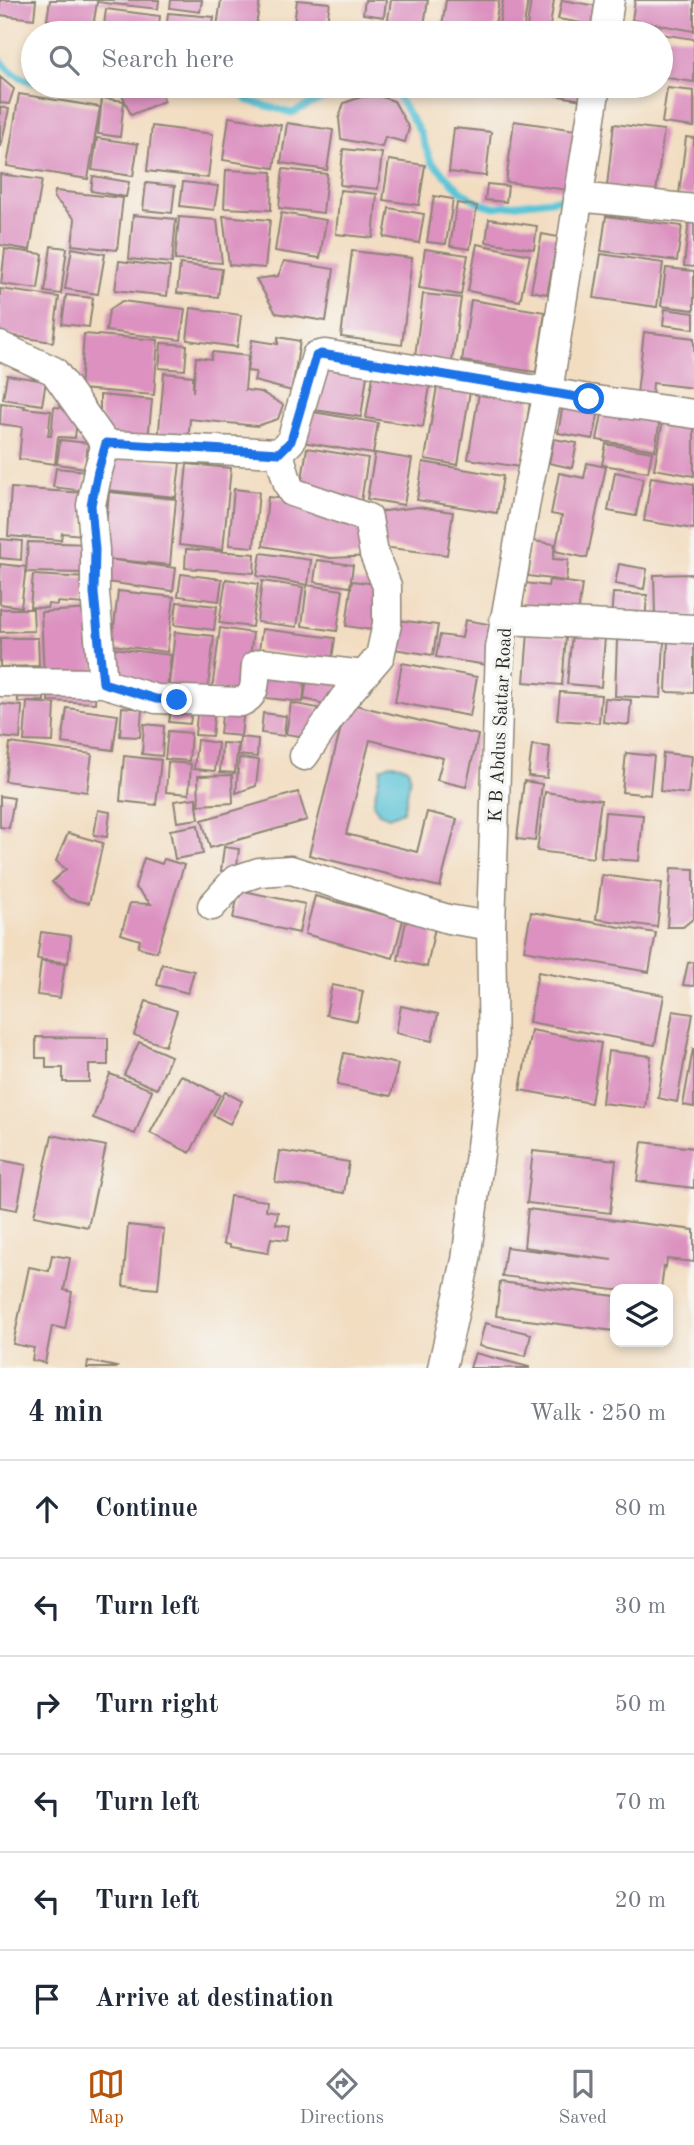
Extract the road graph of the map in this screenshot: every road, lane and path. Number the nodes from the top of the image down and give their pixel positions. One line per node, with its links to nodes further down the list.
1 (610, 0): 2 (street)
2 (607, 21)
3 (594, 98): 4 (street, K B Abdus Sattar Road)
4 (578, 197): 5 (street); 7 (street, K B Abdus Sattar Road)
5 (694, 209)
6 (0, 345): 9 (street)
7 (548, 392): 8 (street); 10 (street); 11 (street, K B Abdus Sattar Road)
8 (694, 414)
9 (106, 443): 10 (street); 15 (street)
10 (279, 453): 13 (street)
11 (504, 620): 12 (street); 18 (street, K B Abdus Sattar Road)
12 (694, 629)
13 (365, 675): 15 (street); 16 (street)
14 (0, 682): 15 (street)
15 (103, 683)
16 (304, 756)
17 (212, 906): 18 (street)
18 (491, 926): 19 (street, K B Abdus Sattar Road)
19 (442, 1368)

